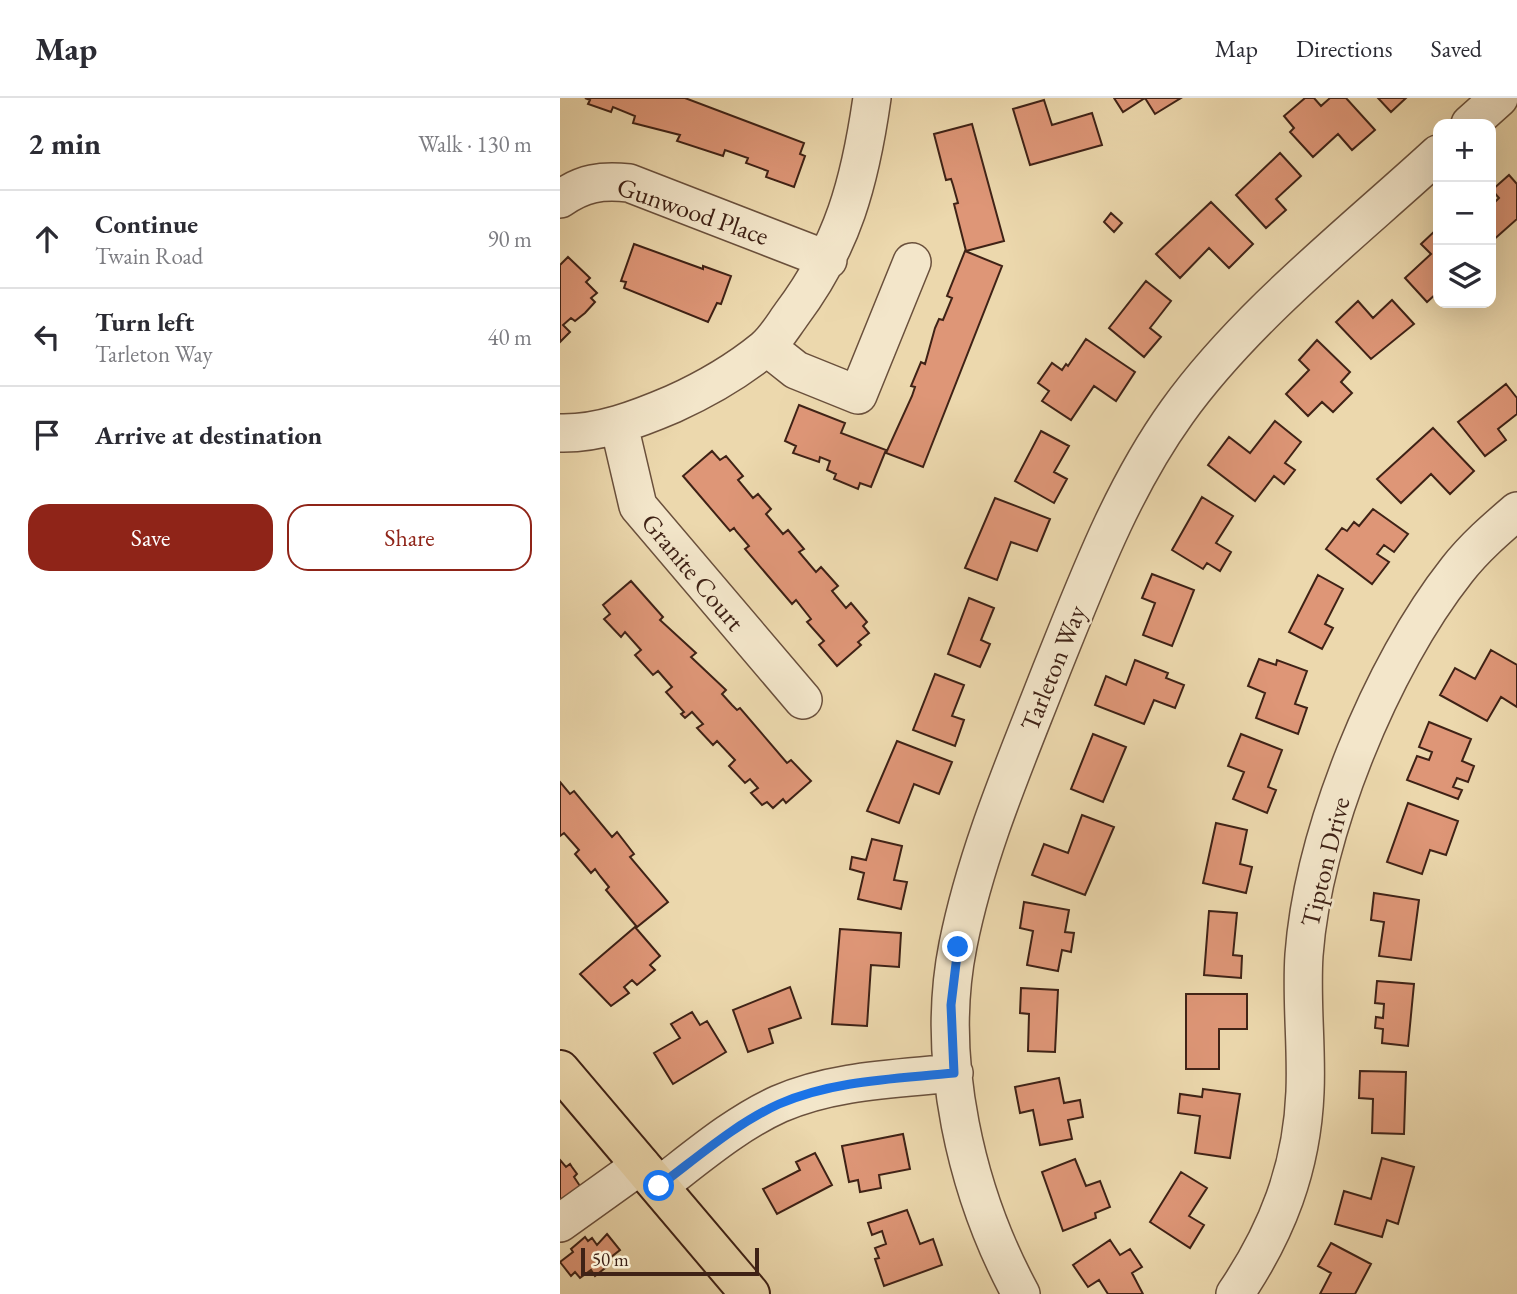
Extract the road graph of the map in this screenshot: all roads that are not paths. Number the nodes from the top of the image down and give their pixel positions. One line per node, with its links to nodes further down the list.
1 (872, 98): 6 (street)
2 (1499, 98): 3 (street)
3 (1476, 119)
4 (1433, 158): 14 (street, Tarleton Way)
5 (560, 200): 6 (street, Gunwood Place)
6 (828, 260): 8 (street)
7 (912, 262): 8 (street)
8 (767, 347): 9 (street)
9 (619, 425): 10 (street); 12 (street, Granite Court)
10 (560, 433)
11 (1517, 511): 19 (street, Tipton Drive)
12 (803, 700)
13 (561, 1072): 15 (main road)
14 (954, 1073): 15 (street); 18 (street, Tarleton Way)
15 (650, 1175): 16 (street); 17 (main road)
16 (560, 1223)
17 (750, 1294)
18 (1021, 1294)
19 (1235, 1294)

